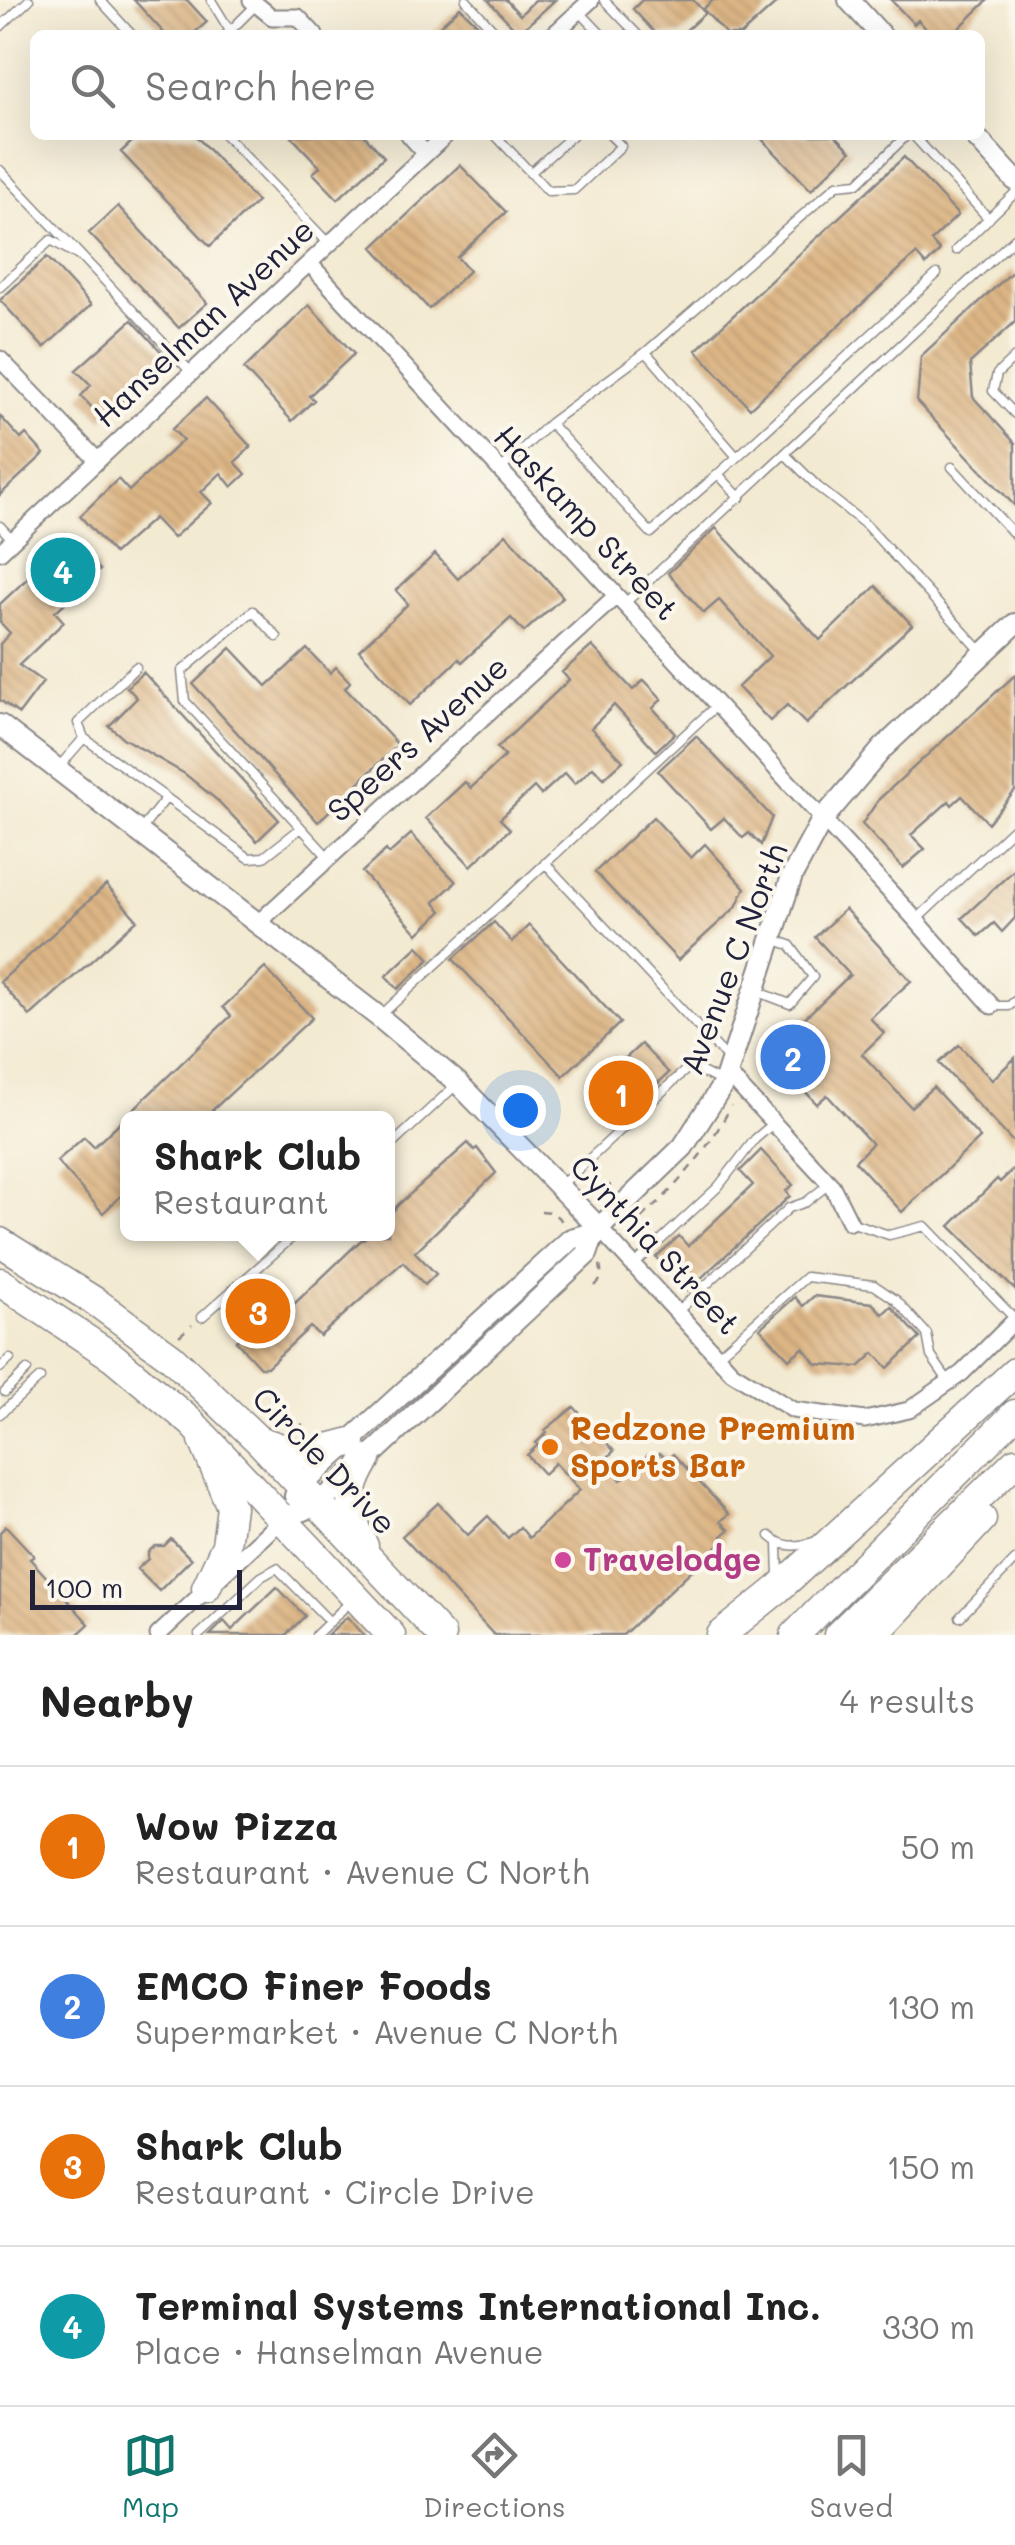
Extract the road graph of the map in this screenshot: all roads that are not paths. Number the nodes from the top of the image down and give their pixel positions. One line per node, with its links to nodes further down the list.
1 (29, 0): 10 (lane)
2 (100, 0): 11 (lane)
3 (210, 0): 12 (lane)
4 (466, 0): 15 (lane)
5 (604, 0): 18 (lane)
6 (848, 0): 19 (main road)
7 (253, 3): 9 (street); 13 (lane)
8 (585, 6): 16 (street); 17 (lane)
9 (299, 8): 14 (street)
10 (0, 27)
11 (127, 30)
12 (226, 30)
13 (230, 30)
14 (312, 30)
15 (493, 30)
16 (559, 30)
17 (599, 30)
18 (633, 30)
19 (876, 30)
20 (230, 140): 36 (lane)
21 (413, 140): 29 (street)
22 (441, 140): 29 (street, Hanselman Avenue)
23 (500, 140): 31 (lane)
24 (567, 140): 31 (lane)
25 (615, 140): 31 (lane)
26 (905, 140): 42 (lane)
27 (915, 140): 34 (lane)
28 (979, 140): 32 (main road)
29 (426, 154): 36 (street, Hanselman Avenue)
30 (0, 170): 38 (lane)
31 (530, 172)
32 (1015, 180)
33 (1015, 192): 34 (lane)
34 (989, 218): 37 (lane)
35 (1015, 238): 48 (lane)
36 (329, 244): 39 (street, Hanselman Avenue)
37 (956, 250)
38 (83, 258): 41 (lane); 45 (lane)
39 (310, 264): 45 (street, Hanselman Avenue); 52 (street, Haskamp Street)
40 (937, 274): 49 (lane)
41 (0, 286)
42 (646, 352): 47 (lane); 49 (lane)
43 (1015, 358): 46 (lane)
44 (0, 360): 50 (street)
45 (190, 372): 50 (street, Hanselman Avenue)
46 (1015, 414)
47 (550, 424): 52 (lane); 53 (lane)
48 (786, 455): 54 (lane); 62 (lane)
49 (737, 457): 53 (lane)
50 (97, 460): 57 (street, Hanselman Avenue)
51 (952, 467): 56 (lane)
52 (500, 470): 59 (street, Haskamp Street)
53 (718, 474): 54 (lane)
54 (740, 498): 59 (lane)
55 (0, 526): 57 (lane)
56 (1015, 535)
57 (13, 540): 58 (street, Hanselman Avenue)
58 (0, 552)
59 (620, 600): 64 (street, Haskamp Street); 73 (street, Speers Avenue)
60 (1015, 624): 62 (main road, Avenue C North)
61 (277, 636): 70 (lane)
62 (983, 653): 69 (main road, Avenue C North)
63 (136, 667): 66 (lane)
64 (716, 705): 69 (street, Haskamp Street); 74 (lane)
65 (0, 725): 67 (main road, Cynthia Street)
66 (84, 738): 67 (lane); 68 (lane)
67 (57, 769): 72 (main road, Cynthia Street)
68 (166, 798): 70 (lane); 72 (lane)
69 (822, 820): 75 (street, Haskamp Street); 77 (main road, Avenue C North)
70 (302, 828): 73 (lane)
71 (1015, 828): 75 (lane)
72 (140, 832): 76 (main road, Cynthia Street)
73 (329, 858): 76 (street, Speers Avenue)
74 (546, 863): 81 (lane); 82 (lane)
75 (916, 920): 80 (street, Haskamp Street)
76 (258, 923): 81 (main road, Cynthia Street)
77 (770, 939): 78 (main road, Avenue C North); 78 (lane)
78 (754, 990): 82 (main road, Avenue C North)
79 (1015, 1001): 80 (lane)
80 (992, 1006)
81 (379, 1016): 83 (main road, Cynthia Street)
82 (727, 1072): 84 (street); 87 (lane); 89 (main road, Avenue C North)
83 (458, 1082): 85 (lane); 87 (main road, Cynthia Street)
84 (774, 1124): 86 (street); 92 (lane)
85 (395, 1141)
86 (830, 1184): 88 (street); 95 (lane)
87 (560, 1186): 89 (main road, Cynthia Street)
88 (850, 1222): 97 (lane)
89 (597, 1230): 92 (street, Cynthia Street); 94 (main road, Avenue C North); 98 (main road, Avenue C North)
90 (288, 1241): 96 (lane)
91 (0, 1242): 110 (highway, Circle Drive)
92 (634, 1265): 95 (street, Cynthia Street)
93 (0, 1282): 109 (highway, Circle Drive)
94 (493, 1311): 98 (street); 111 (main road, Avenue C North)
95 (676, 1312): 99 (street, Cynthia Street)
96 (202, 1317)
97 (1015, 1320): 105 (street, Cynthia Street)
98 (509, 1327): 111 (main road, Avenue C North)
99 (717, 1356): 105 (street, Cynthia Street); 105 (lane)
100 (10, 1359): 101 (lane)
101 (0, 1368)
102 (28, 1370): 106 (lane)
103 (1015, 1372): 116 (highway)
104 (40, 1378): 107 (lane)
105 (949, 1382)
106 (5, 1392)
107 (0, 1414)
108 (1015, 1414): 133 (highway)
109 (199, 1429): 115 (highway, Circle Drive); 121 (highway)
110 (258, 1440): 111 (highway); 114 (highway, Circle Drive)
111 (359, 1451): 114 (main road, Avenue C North); 120 (highway)
112 (1015, 1462): 134 (highway)
113 (1015, 1486): 135 (highway)
114 (310, 1495): 115 (main road, Avenue C North); 120 (highway, Circle Drive)
115 (283, 1518): 121 (street, Avenue C North); 123 (highway, Circle Drive)
116 (841, 1532): 118 (lane); 122 (highway)
117 (770, 1536): 118 (lane)
118 (778, 1544): 122 (lane)
119 (1015, 1560): 125 (lane)
120 (375, 1565): 131 (highway, Circle Drive)
121 (205, 1589): 124 (lane); 127 (street, Avenue C North)
122 (778, 1589): 132 (highway)
123 (356, 1597): 126 (lane); 130 (highway, Circle Drive)
124 (224, 1612): 126 (lane); 128 (lane)
125 (960, 1617)
126 (330, 1622): 129 (lane)
127 (165, 1633)
128 (199, 1635)
129 (316, 1635)
130 (391, 1635)
131 (441, 1635)
132 (721, 1635)
133 (796, 1635)
134 (838, 1635)
135 (874, 1635)

